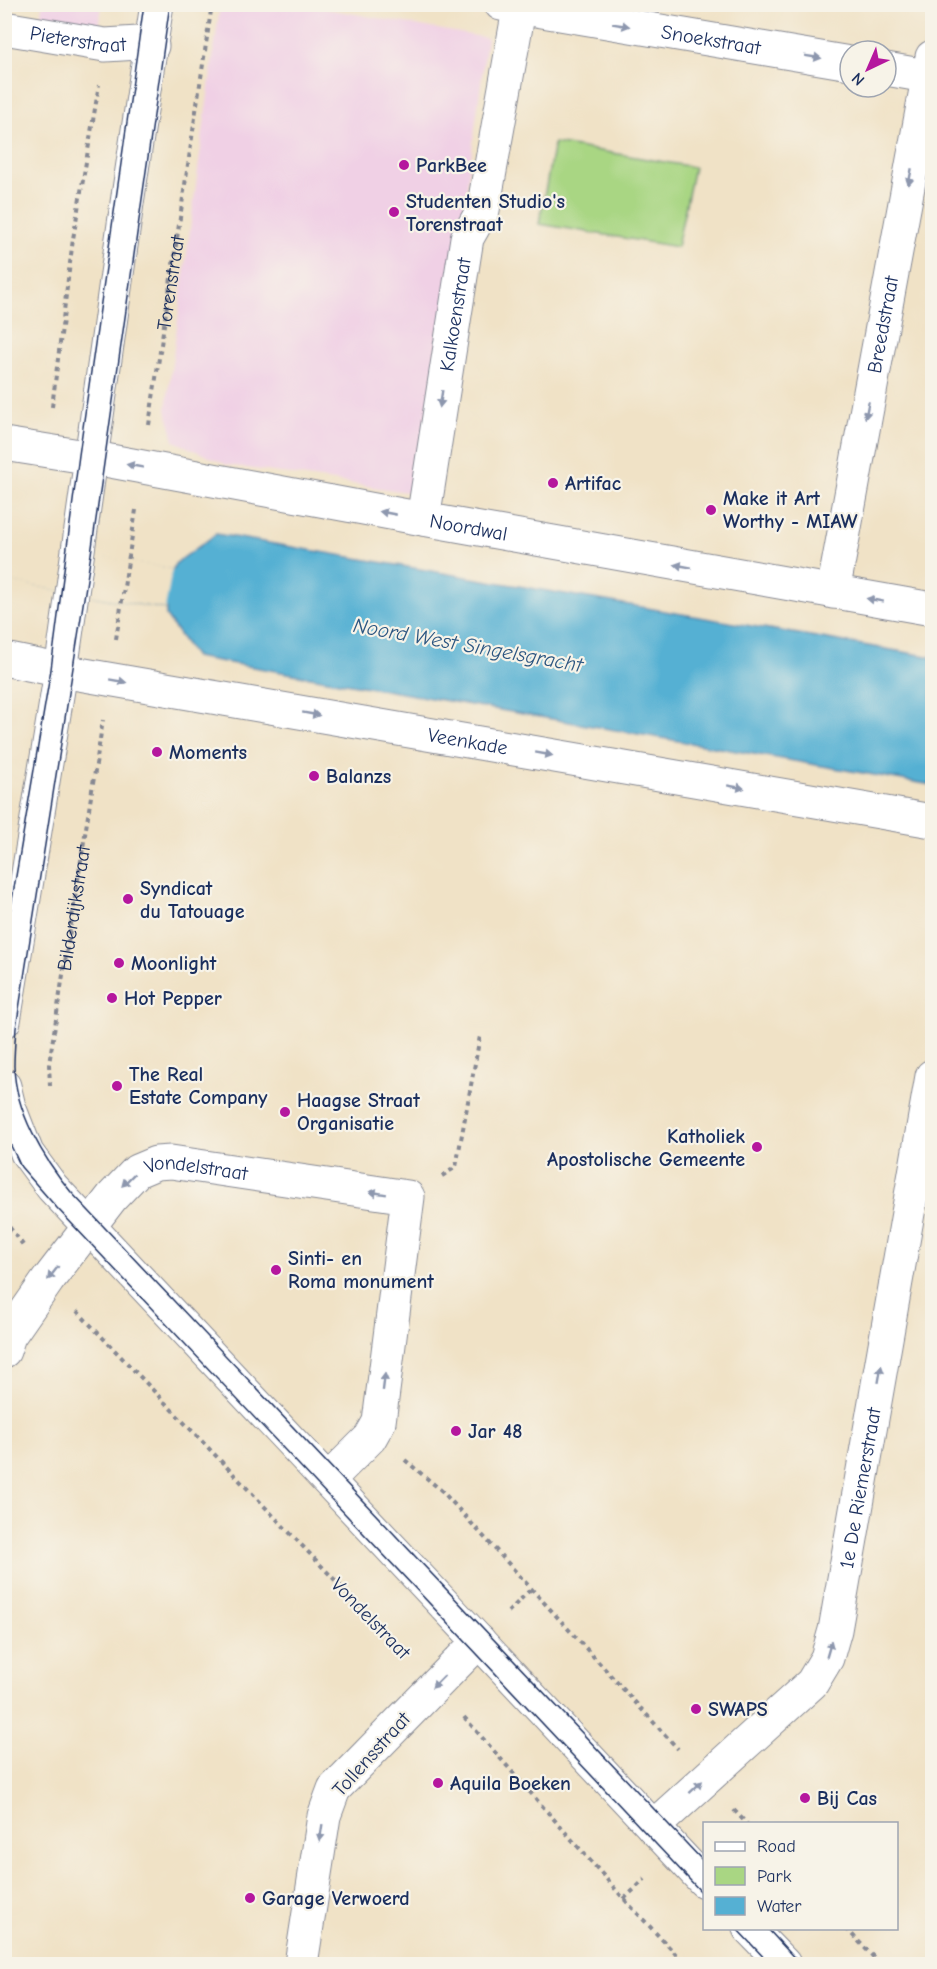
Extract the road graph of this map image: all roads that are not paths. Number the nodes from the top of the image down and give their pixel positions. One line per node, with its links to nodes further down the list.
1 (157, 4): 4 (street)
2 (513, 6): 5 (street, Snoekstraat, one-way to 5); 10 (street, Kalkoenstraat, one-way to 10)
3 (4, 28): 4 (street, Pieterstraat)
4 (152, 46): 9 (street)
5 (838, 61)
6 (898, 69): 7 (street)
7 (931, 70): 11 (street, Breedstraat, one-way to 11)
8 (4, 444): 9 (street, Noordwal)
9 (91, 458): 10 (street, Noordwal, one-way to 9); 14 (street)
10 (423, 519): 11 (street, Noordwal, one-way to 10)
11 (833, 592): 12 (street, Noordwal, one-way to 11)
12 (933, 609)
13 (15, 662): 14 (street, Veenkade)
14 (61, 671): 15 (street, Veenkade, one-way to 15); 16 (street)
15 (933, 821)
16 (4, 1021)
17 (933, 1076): 23 (street, 1e De Riemerstraat, one-way to 17)
18 (4, 1086): 19 (street)
19 (89, 1227): 20 (street, one-way to 20); 21 (street); 21 (street, Vondelstraat, one-way to 19)
20 (4, 1351)
21 (328, 1480): 22 (street)
22 (480, 1641): 23 (street); 26 (street, Tollensstraat, one-way to 26)
23 (653, 1827): 24 (street)
24 (703, 1879)
25 (750, 1930): 27 (street)
26 (301, 1965)
27 (784, 1965)

